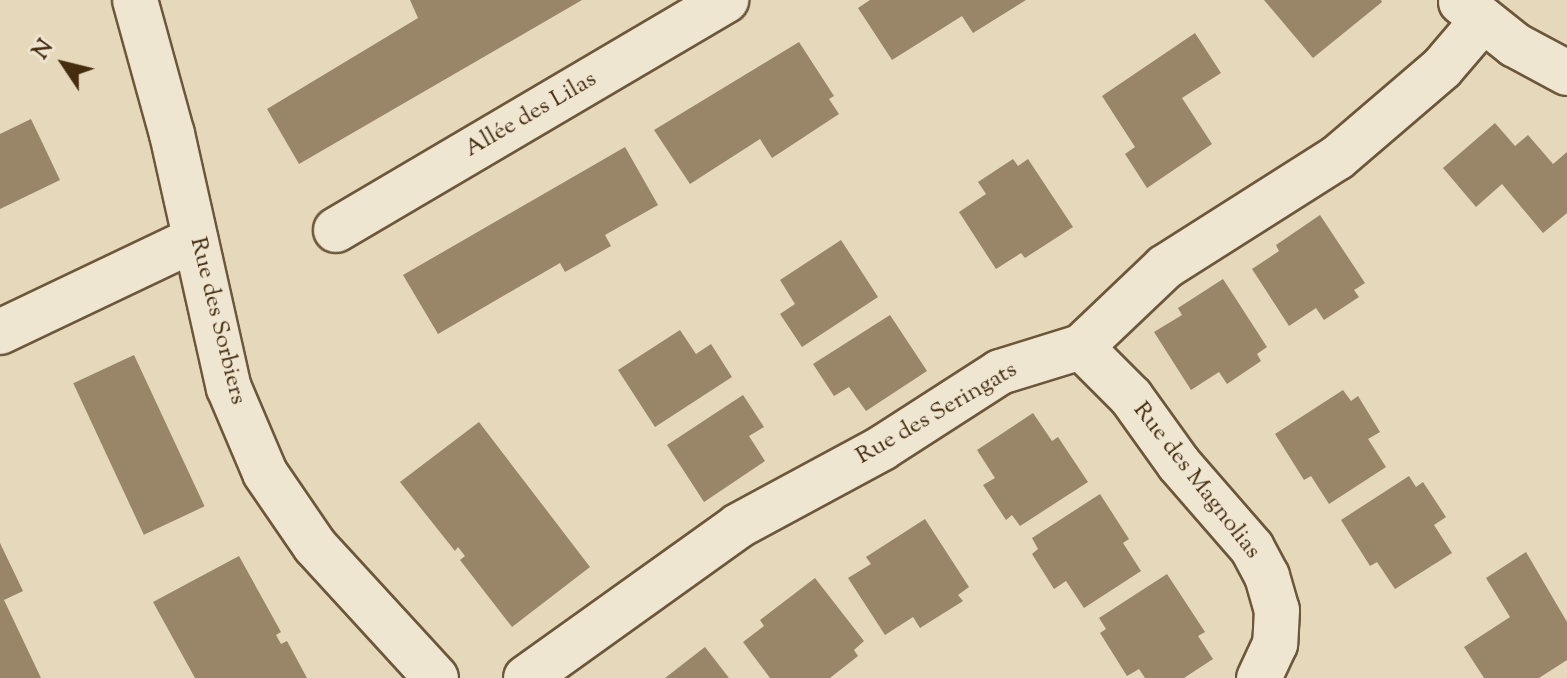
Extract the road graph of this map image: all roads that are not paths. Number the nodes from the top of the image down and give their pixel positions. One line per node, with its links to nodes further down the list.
1 (135, 0): 6 (street, Rue des Sorbiers)
2 (726, 0): 5 (street, Allée des Lilas)
3 (1471, 10): 4 (street); 8 (street, Rue des Seringats)
4 (1567, 73)
5 (336, 230)
6 (195, 239): 7 (street); 9 (street, Rue des Sorbiers)
7 (0, 332)
8 (1081, 347): 10 (street, Rue des Seringats); 11 (street, Rue des Magnolias)
9 (436, 678)
10 (526, 678)
11 (1259, 678)

